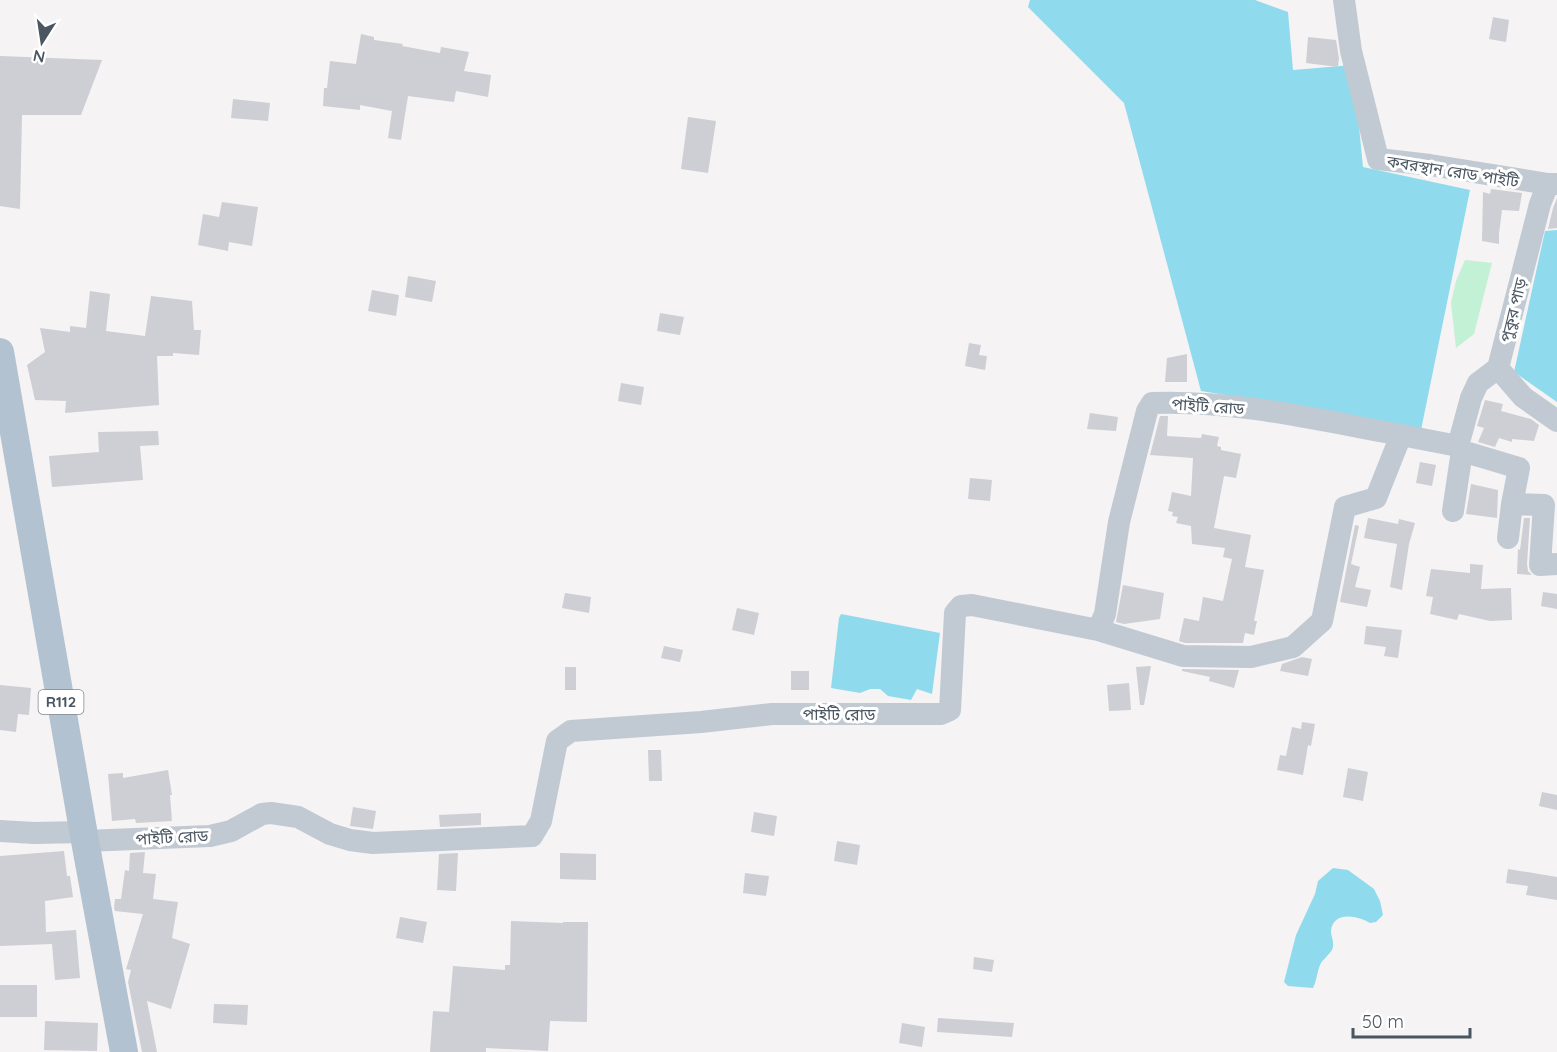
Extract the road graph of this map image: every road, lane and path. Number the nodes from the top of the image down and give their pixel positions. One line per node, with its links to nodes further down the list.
1 (1344, 0): 2 (street, কবরস্থান রোড পাইটি)
2 (1552, 184): 4 (street, পুকুর পাড়)
3 (0, 352): 14 (main road, R112)
4 (1498, 368): 5 (street); 7 (street)
5 (1557, 421)
6 (1401, 435): 7 (street); 12 (street); 12 (street, পাইটি রোড)
7 (1460, 448): 8 (street); 9 (street)
8 (1512, 504): 10 (street); 11 (street)
9 (1453, 511)
10 (1508, 538)
11 (1557, 564)
12 (1098, 630): 14 (street, পাইটি রোড)
13 (0, 831): 14 (street)
14 (84, 837): 15 (main road, R112)
15 (124, 1052)

